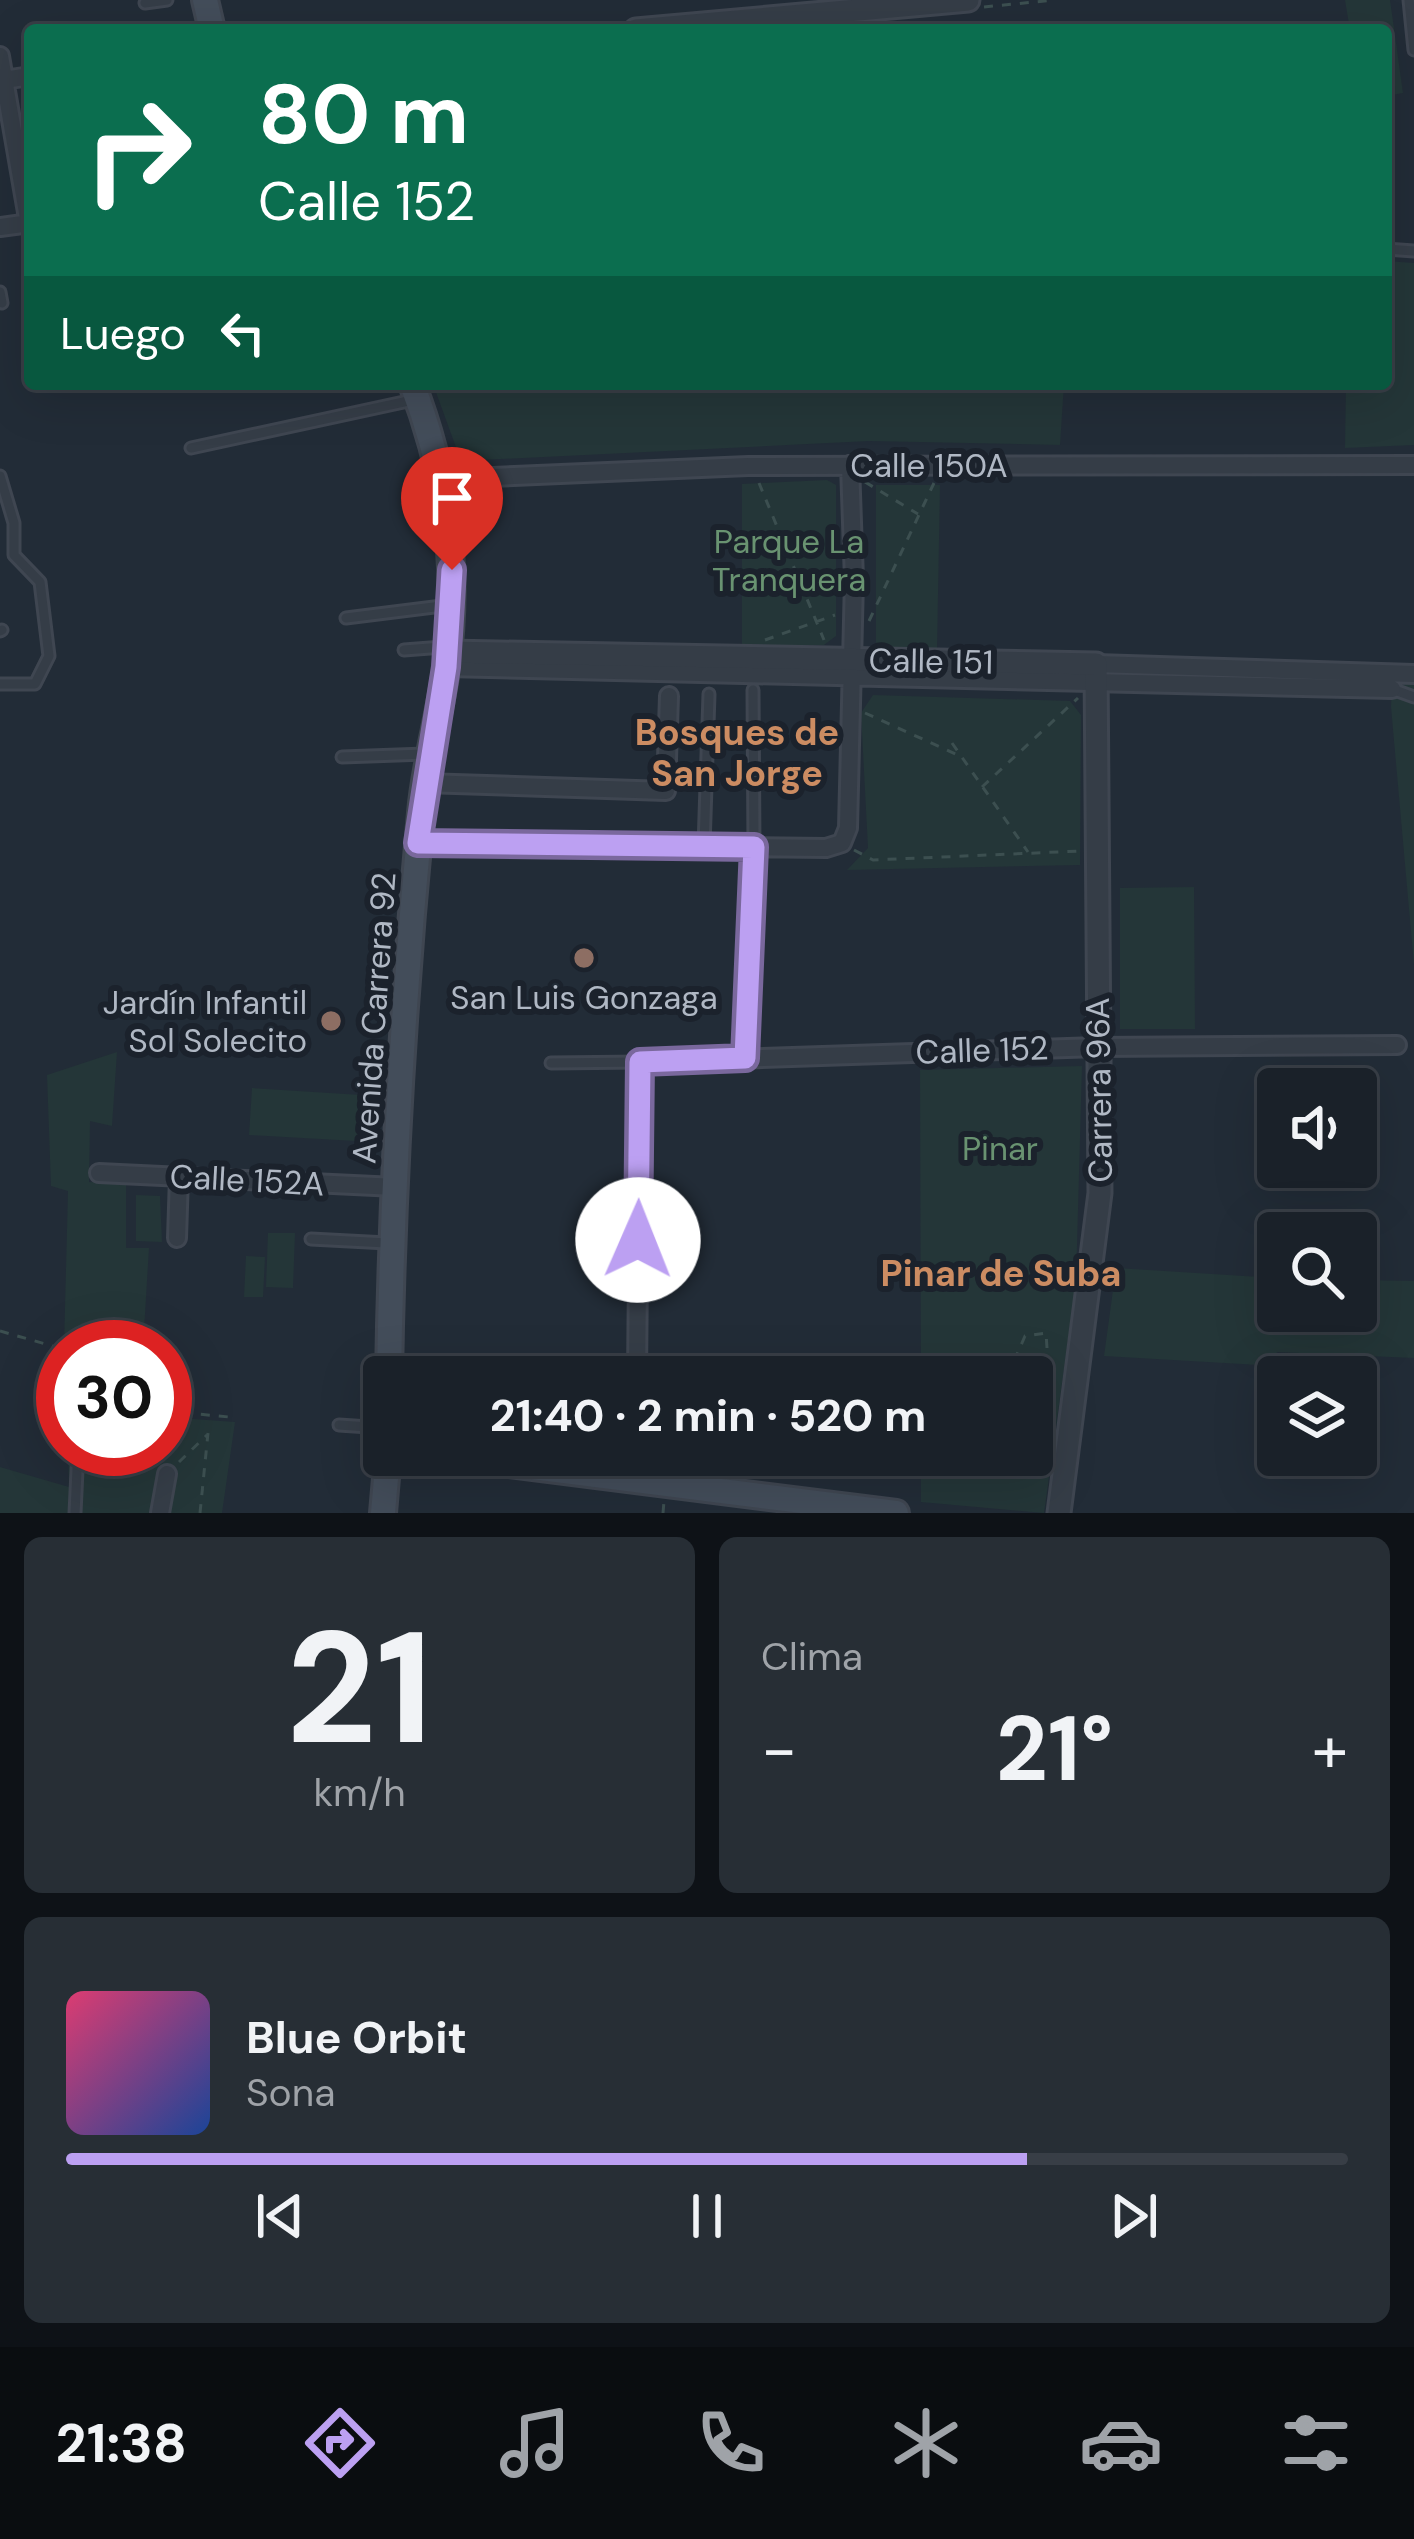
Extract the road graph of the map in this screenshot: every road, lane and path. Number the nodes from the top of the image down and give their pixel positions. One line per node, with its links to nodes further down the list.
1 (167, 0): 4 (lane)
2 (968, 0): 5 (street)
3 (1409, 0): 6 (lane)
4 (145, 3)
5 (721, 24)
6 (1414, 50)
7 (0, 56): 9 (street)
8 (24, 77): 9 (street)
9 (4, 80): 10 (street)
10 (24, 195)
11 (415, 392): 12 (lane); 18 (main road, Avenida Carrera 92)
12 (191, 448)
13 (942, 465): 14 (street, Calle 150A); 16 (street, Calle 150A); 19 (path)
14 (1414, 465)
15 (752, 466): 16 (street, Calle 150A); 18 (street, Calle 150A); 23 (path)
16 (850, 469): 19 (path); 21 (street)
17 (0, 476): 30 (lane)
18 (445, 479): 20 (main road, Avenida Carrera 92)
19 (920, 515): 27 (path)
20 (450, 605): 22 (lane); 26 (main road, Avenida Carrera 92)
21 (854, 609): 23 (path); 27 (street)
22 (346, 618)
23 (817, 621): 24 (path); 27 (path)
24 (758, 643)
25 (404, 650): 26 (lane)
26 (448, 655): 27 (street, Calle 151); 38 (main road, Avenida Carrera 92)
27 (843, 664): 28 (street, Calle 151); 36 (street)
28 (1096, 672): 29 (street, Calle 151); 31 (street, Calle 151); 42 (path); 47 (street, Carrera 96A)
29 (1414, 674)
30 (0, 684)
31 (1392, 689): 35 (lane)
32 (754, 690): 46 (lane)
33 (709, 694): 45 (lane)
34 (669, 696): 41 (street)
35 (1414, 697)
36 (847, 705): 40 (path); 44 (street)
37 (952, 742): 40 (path)
38 (430, 754): 39 (lane); 41 (main road, Avenida Carrera 92)
39 (342, 757)
40 (962, 757): 42 (path)
41 (424, 783): 43 (main road, Avenida Carrera 92)
42 (982, 787): 48 (path)
43 (418, 843): 45 (street); 56 (main road, Avenida Carrera 92)
44 (842, 843): 46 (street); 48 (path)
45 (704, 847): 46 (street)
46 (754, 847): 51 (street)
47 (1097, 850): 48 (path); 50 (street, Carrera 96A)
48 (1029, 853)
49 (1397, 1045): 50 (street, Calle 152)
50 (1097, 1047): 51 (street, Calle 152); 80 (street, Carrera 96A)
51 (745, 1058): 52 (street, Calle 152)
52 (640, 1062): 53 (lane); 63 (street)
53 (551, 1063)
54 (99, 1173): 55 (street, Calle 152A)
55 (179, 1177): 56 (street, Calle 152A); 57 (street)
56 (396, 1187): 59 (main road, Avenida Carrera 92)
57 (177, 1238)
58 (310, 1239): 59 (lane)
59 (393, 1244): 62 (main road, Avenida Carrera 92)
60 (0, 1331): 61 (path)
61 (36, 1341)
62 (390, 1356)
63 (637, 1356)
64 (1016, 1356): 65 (path)
65 (1048, 1356)
66 (192, 1413): 67 (path)
67 (230, 1417)
68 (340, 1425): 69 (lane)
69 (363, 1427)
70 (192, 1449): 77 (path)
71 (77, 1476): 75 (lane)
72 (167, 1476): 76 (street)
73 (386, 1476): 78 (main road)
74 (687, 1476): 79 (main road)
75 (75, 1513)
76 (160, 1513)
77 (200, 1513)
78 (382, 1513)
79 (896, 1513)
80 (1059, 1513)

